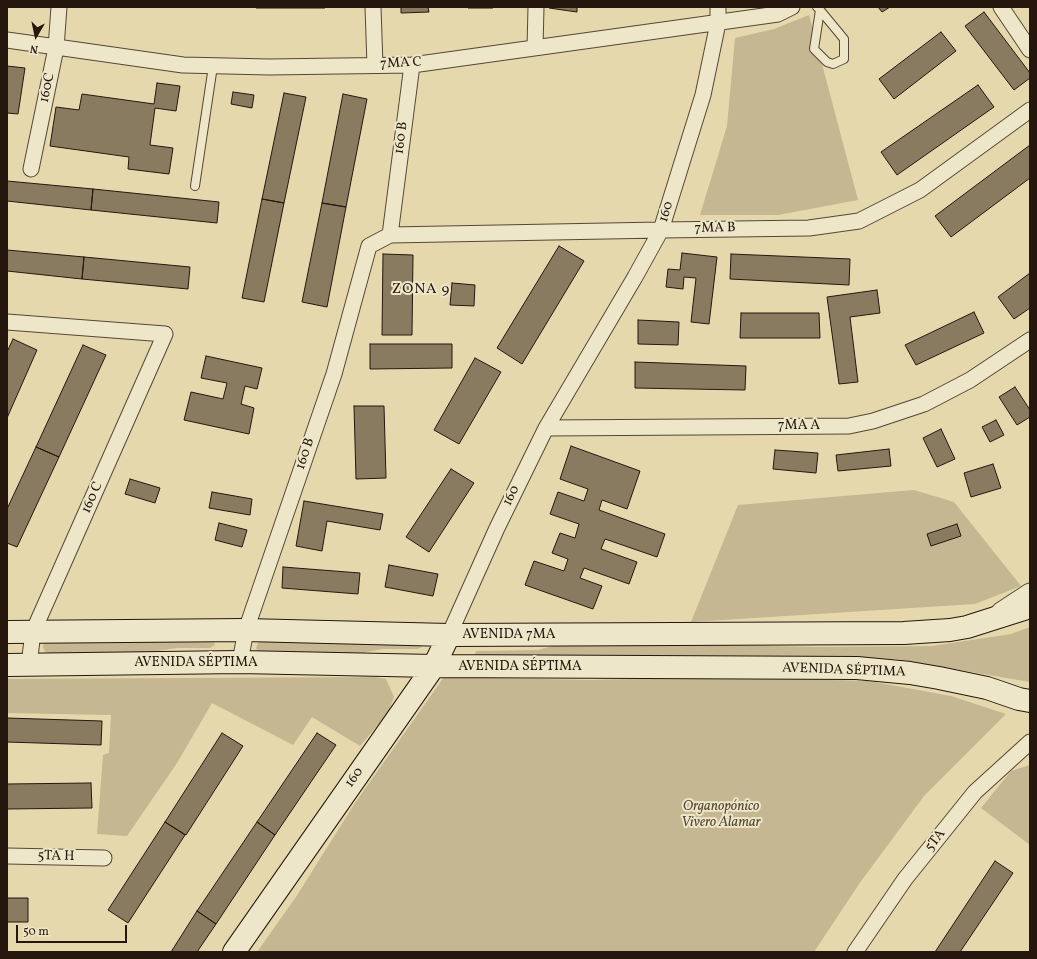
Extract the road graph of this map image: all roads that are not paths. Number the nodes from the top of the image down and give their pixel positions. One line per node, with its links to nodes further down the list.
1 (59, 7): 10 (street, 160C)
2 (373, 7): 13 (street)
3 (536, 7): 11 (street)
4 (718, 7): 8 (street, 160)
5 (792, 7): 8 (street, 7MA C)
6 (1001, 7): 12 (street)
7 (819, 9): 7 (lane)
8 (718, 23): 11 (street, 7MA C); 19 (street, 160)
9 (7, 40): 10 (street, 7MA C)
10 (56, 48): 15 (street, 7MA C); 17 (street, 160C)
11 (535, 48): 14 (street, 7MA C)
12 (1030, 50)
13 (375, 65): 14 (street, 7MA C); 15 (street, 7MA C)
14 (412, 65): 20 (street, 160 B)
15 (213, 66): 18 (lane)
16 (1030, 110): 19 (street, 7MA B)
17 (31, 169)
18 (195, 186)
19 (661, 230): 20 (street, 7MA B); 24 (street, 160)
20 (390, 236): 21 (street, 7MA B)
21 (369, 246): 28 (street, 160 B)
22 (7, 322): 30 (street, 160 C)
23 (1030, 340): 24 (street, 7MA A)
24 (546, 428): 31 (street, 160)
25 (1030, 593): 27 (street)
26 (1030, 607): 27 (main road)
27 (990, 620): 31 (main road, AVENIDA 7MA)
28 (246, 630): 30 (main road); 31 (main road); 32 (street, 160 B)
29 (7, 632): 30 (main road)
30 (33, 632): 34 (street, 160 C)
31 (449, 635): 35 (main road, 160)
32 (240, 662): 34 (main road, AVENIDA SÉPTIMA); 35 (main road, AVENIDA SÉPTIMA)
33 (7, 665): 34 (main road, AVENIDA SÉPTIMA)
34 (30, 665)
35 (434, 666): 36 (main road, AVENIDA SÉPTIMA); 40 (main road, 160)
36 (1026, 702)
37 (1030, 742): 41 (street, 5TA)
38 (7, 856): 39 (street, 5TA H)
39 (104, 858)
40 (234, 952)
41 (855, 952)

